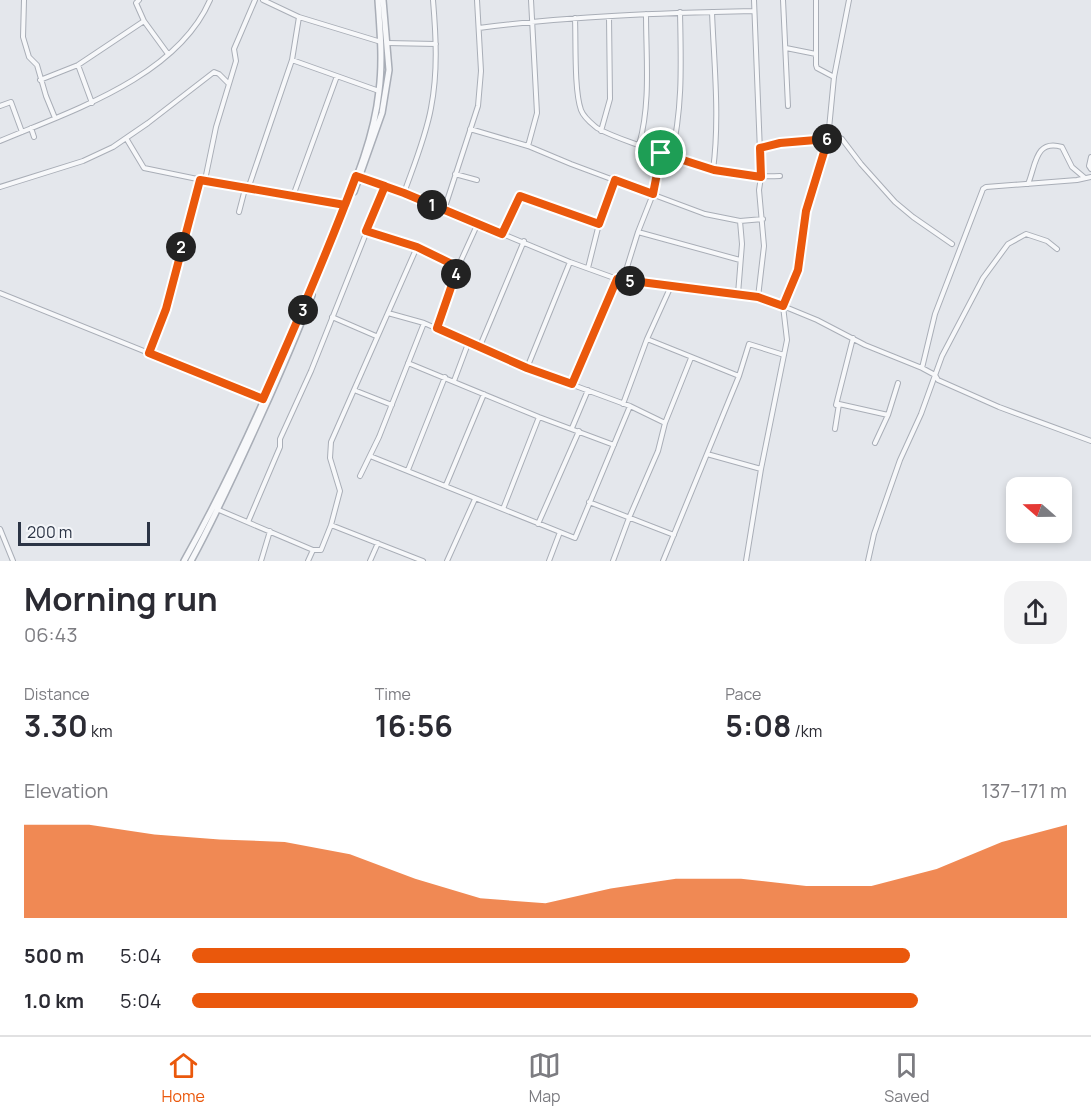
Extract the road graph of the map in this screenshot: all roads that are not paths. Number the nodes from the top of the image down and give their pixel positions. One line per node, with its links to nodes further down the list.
1 (24, 0): 34 (street)
2 (139, 0): 22 (street)
3 (210, 0): 28 (street)
4 (255, 0): 35 (street)
5 (263, 0): 19 (street)
6 (378, 0): 25 (street)
7 (383, 0): 25 (street)
8 (434, 0): 26 (street)
9 (477, 0): 24 (street)
10 (531, 0): 23 (street)
11 (754, 0): 15 (street)
12 (783, 0): 27 (street)
13 (816, 0): 29 (street)
14 (849, 0): 33 (street)
15 (754, 11): 17 (street); 52 (street)
16 (680, 12): 17 (street); 18 (street); 54 (street)
17 (712, 12): 57 (street)
18 (646, 14): 20 (street); 50 (street)
19 (298, 17): 25 (street); 30 (street)
20 (609, 17): 21 (street); 43 (street)
21 (575, 18): 23 (street); 43 (street)
22 (144, 21): 28 (street); 31 (street)
23 (532, 21): 24 (street); 51 (street)
24 (479, 28): 42 (street)
25 (383, 43): 26 (street); 36 (street); 59 (street)
26 (436, 44): 71 (street)
27 (786, 48): 29 (street); 39 (street)
28 (168, 54): 37 (street)
29 (816, 54): 33 (street)
30 (292, 60): 32 (street); 70 (street)
31 (78, 64): 34 (street); 37 (street)
32 (337, 76): 36 (street); 73 (street)
33 (834, 77): 45 (street)
34 (40, 80): 40 (street)
35 (228, 83): 47 (street); 64 (street)
36 (379, 91): 59 (street)
37 (92, 103): 40 (street)
38 (0, 106): 44 (street)
39 (788, 106)
40 (55, 118): 41 (street)
41 (32, 128): 44 (street); 46 (street)
42 (470, 129): 51 (street); 58 (street)
43 (601, 130): 50 (street)
44 (22, 132): 49 (street)
45 (829, 132): 48 (street); 85 (street)
46 (34, 136)
47 (126, 138): 64 (street); 69 (street)
48 (828, 139): 52 (street); 98 (street)
49 (0, 141)
50 (639, 145): 53 (street)
51 (528, 146): 66 (street)
52 (760, 148): 61 (street)
53 (661, 153): 54 (street); 72 (street)
54 (671, 157): 57 (street)
55 (1091, 157): 56 (street)
56 (1091, 168)
57 (714, 170): 61 (street)
58 (455, 174): 65 (street); 75 (street)
59 (358, 176): 68 (street); 74 (street); 146 (street)
60 (780, 176): 61 (street)
61 (761, 177): 77 (street)
62 (1091, 177): 63 (street)
63 (1085, 178): 67 (street); 67 (street)
64 (202, 180): 70 (street); 108 (street)
65 (477, 180)
66 (615, 180): 72 (street); 80 (street)
67 (1028, 184): 113 (street)
68 (385, 186): 71 (street); 81 (street)
69 (0, 187)
70 (248, 189): 73 (street); 76 (street)
71 (404, 193): 75 (street)
72 (653, 194): 78 (street); 82 (street)
73 (293, 196): 74 (street)
74 (345, 205): 123 (street)
75 (444, 210): 79 (street)
76 (238, 212)
77 (763, 219): 78 (street); 97 (street)
78 (740, 221): 88 (street)
79 (478, 223): 83 (street); 90 (street)
80 (599, 224): 83 (street); 91 (street)
81 (366, 231): 86 (street); 100 (street)
82 (638, 232): 88 (street); 93 (street)
83 (502, 234): 84 (street)
84 (524, 241): 89 (street); 107 (street)
85 (952, 244)
86 (417, 247): 90 (street); 99 (street)
87 (1057, 249): 114 (street)
88 (740, 260): 96 (street)
89 (570, 262): 91 (street); 112 (street)
90 (458, 267): 102 (street)
91 (588, 268): 92 (street)
92 (617, 279): 93 (street); 119 (street)
93 (623, 280): 94 (street)
94 (671, 286): 96 (street); 105 (street)
95 (0, 293): 108 (street)
96 (738, 294): 97 (street)
97 (758, 297): 98 (street)
98 (783, 306): 104 (street); 109 (street)
99 (388, 313): 101 (street); 103 (street)
100 (332, 317): 103 (street); 148 (street)
101 (424, 323): 102 (street); 111 (street)
102 (437, 328): 106 (street)
103 (376, 336): 120 (street)
104 (853, 338): 113 (street); 125 (street)
105 (647, 339): 110 (street); 124 (street)
106 (469, 341): 107 (street); 117 (street)
107 (480, 346): 112 (street)
108 (149, 353): 123 (street)
109 (784, 355): 115 (street); 139 (street)
110 (691, 358): 115 (street); 130 (street)
111 (408, 363): 116 (street); 126 (street)
112 (527, 368): 119 (street)
113 (922, 368): 114 (street)
114 (935, 375): 134 (street); 169 (street)
115 (739, 376): 137 (street)
116 (446, 377): 117 (street); 140 (street)
117 (454, 381): 122 (street)
118 (898, 383): 128 (street)
119 (572, 384): 121 (street)
120 (354, 390): 126 (street); 150 (street)
121 (588, 390): 124 (street); 131 (street)
122 (484, 394): 129 (street); 142 (street)
123 (263, 399): 158 (street)
124 (624, 404): 127 (street)
125 (839, 404): 128 (street); 132 (street)
126 (392, 405): 138 (street)
127 (630, 406): 130 (street); 136 (street)
128 (888, 415): 135 (street)
129 (539, 417): 131 (street); 145 (street)
130 (665, 423): 147 (street)
131 (572, 428): 133 (street)
132 (835, 429)
133 (579, 431): 136 (street); 149 (street)
134 (1091, 441)
135 (875, 443)
136 (614, 445): 144 (street)
137 (707, 454): 139 (street); 154 (street)
138 (370, 456): 140 (street); 141 (street)
139 (761, 469): 168 (street)
140 (408, 470): 142 (street)
141 (360, 476)
142 (446, 485): 143 (street)
143 (475, 498): 145 (street); 164 (street)
144 (589, 502): 147 (street); 153 (street)
145 (503, 509): 149 (street)
146 (219, 510): 148 (street); 159 (street)
147 (629, 518): 154 (street); 166 (street)
148 (249, 522): 152 (street)
149 (538, 524): 153 (street)
150 (331, 525): 155 (street); 156 (street)
151 (0, 529): 157 (street)
152 (270, 531): 156 (street); 160 (street)
153 (560, 532): 165 (street)
154 (674, 535): 167 (street)
155 (378, 543): 162 (street); 163 (street)
156 (313, 550): 161 (street)
157 (13, 561)
158 (184, 561)
159 (191, 561)
160 (261, 561)
161 (308, 561)
162 (370, 561)
163 (423, 561)
164 (447, 561)
165 (549, 561)
166 (613, 561)
167 (663, 561)
168 (746, 561)
169 (868, 561)

